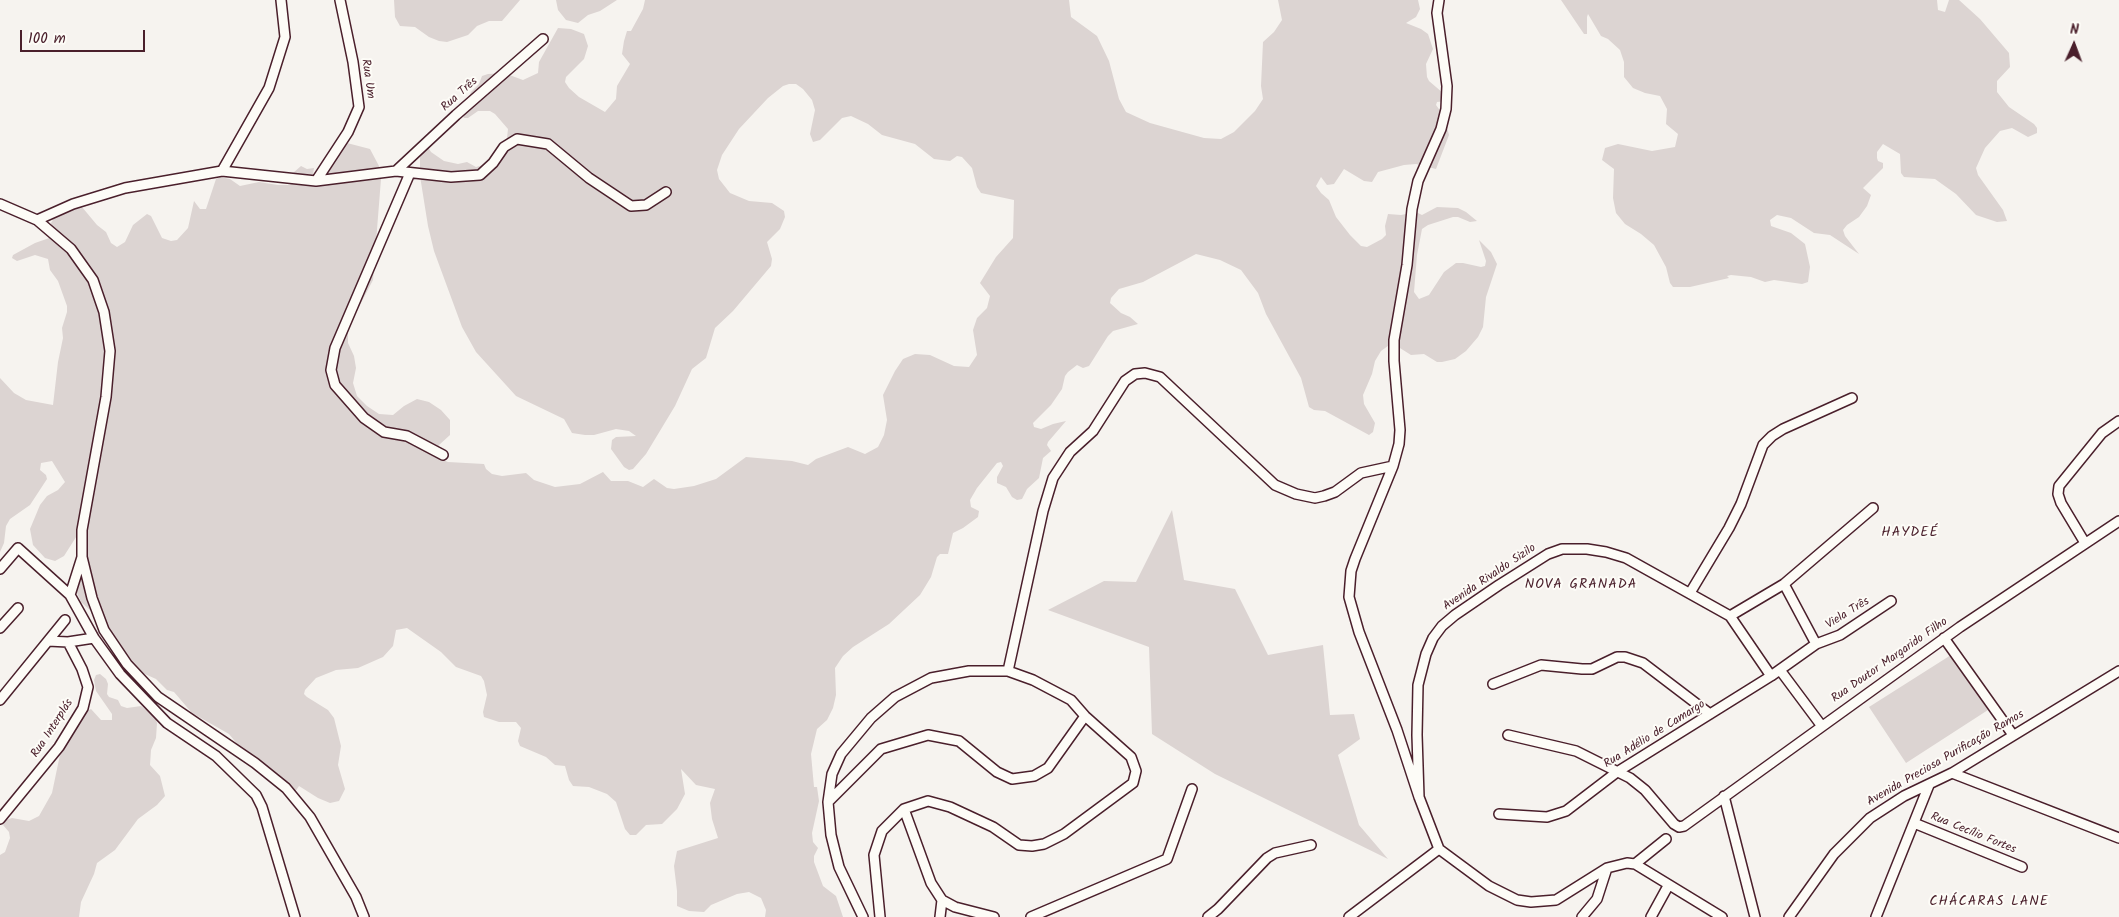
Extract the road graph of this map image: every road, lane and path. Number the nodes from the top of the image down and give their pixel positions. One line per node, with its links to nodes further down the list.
1 (282, 0): 5 (street)
2 (340, 0): 8 (street, Rua Um)
3 (1438, 0): 15 (street)
4 (543, 39): 6 (street, Rua Três)
5 (222, 171): 8 (street); 11 (street)
6 (396, 171): 7 (street); 8 (street)
7 (410, 172): 9 (street); 14 (street)
8 (316, 181)
9 (666, 192)
10 (0, 204): 11 (street)
11 (37, 220): 19 (street)
12 (1852, 398): 22 (street)
13 (2119, 421): 18 (street)
14 (442, 455)
15 (1392, 466): 35 (street); 50 (street)
16 (1873, 508): 21 (street)
17 (2119, 521): 18 (street, Rua Doutor Margarido Filho)
18 (2085, 543): 30 (street, Rua Doutor Margarido Filho)
19 (82, 557): 23 (street); 66 (street)
20 (0, 569): 23 (street)
21 (1784, 584): 26 (street); 33 (street)
22 (1690, 593): 26 (street, Avenida Rivaldo Sizilo); 50 (street, Avenida Rivaldo Sizilo)
23 (70, 595): 29 (street)
24 (1891, 601): 33 (street, Viela Três)
25 (18, 608): 28 (street)
26 (1730, 616): 37 (street, Avenida Rivaldo Sizilo)
27 (66, 620): 31 (street)
28 (0, 628)
29 (94, 638): 32 (street); 65 (street)
30 (1944, 638): 42 (street, Rua Doutor Margarido Filho); 44 (street)
31 (48, 641): 32 (street); 39 (street)
32 (68, 642): 54 (street, Rua Interplás)
33 (1816, 644): 34 (street, Rua Adélio de Camargo)
34 (1780, 670): 37 (street, Rua Adélio de Camargo); 42 (street)
35 (1008, 671): 41 (street); 51 (street)
36 (2119, 671): 44 (street, Avenida Preciosa Purificação Ramos)
37 (1771, 676): 40 (street, Rua Adélio de Camargo)
38 (1493, 684): 40 (street)
39 (0, 700)
40 (1710, 714): 45 (street, Rua Adélio de Camargo)
41 (1085, 716): 51 (street); 52 (street)
42 (1821, 725): 49 (street, Rua Doutor Margarido Filho)
43 (1508, 735): 45 (street)
44 (2013, 735): 46 (street, Avenida Preciosa Purificação Ramos)
45 (1617, 772): 49 (street, Rua Doutor Margarido Filho); 53 (street, Rua Adélio de Camargo)
46 (1952, 773): 47 (street, Avenida Preciosa Purificação Ramos); 56 (street)
47 (1929, 785): 55 (street); 78 (street, Avenida Preciosa Purificação Ramos)
48 (1192, 789): 71 (street)
49 (1724, 796): 77 (street)
50 (1419, 797): 59 (street)
51 (828, 802): 67 (street)
52 (904, 809): 64 (street); 68 (street)
53 (1499, 814)
54 (0, 819)
55 (1914, 824): 61 (street, Rua Cecílio Fortes); 79 (street)
56 (2119, 838)
57 (1666, 839): 60 (street)
58 (1311, 845): 72 (street)
59 (1439, 848): 62 (street); 73 (street)
60 (1635, 864): 62 (street); 63 (street)
61 (2022, 867)
62 (1608, 868): 74 (street)
63 (1668, 886): 75 (street); 76 (street)
64 (942, 900): 69 (street); 70 (street)
65 (295, 917)
66 (364, 917)
67 (863, 917)
68 (880, 917)
69 (940, 917)
70 (994, 917)
71 (1032, 917)
72 (1208, 917)
73 (1350, 917)
74 (1582, 917)
75 (1651, 917)
76 (1720, 917)
77 (1755, 917)
78 (1789, 917)
79 (1876, 917)

